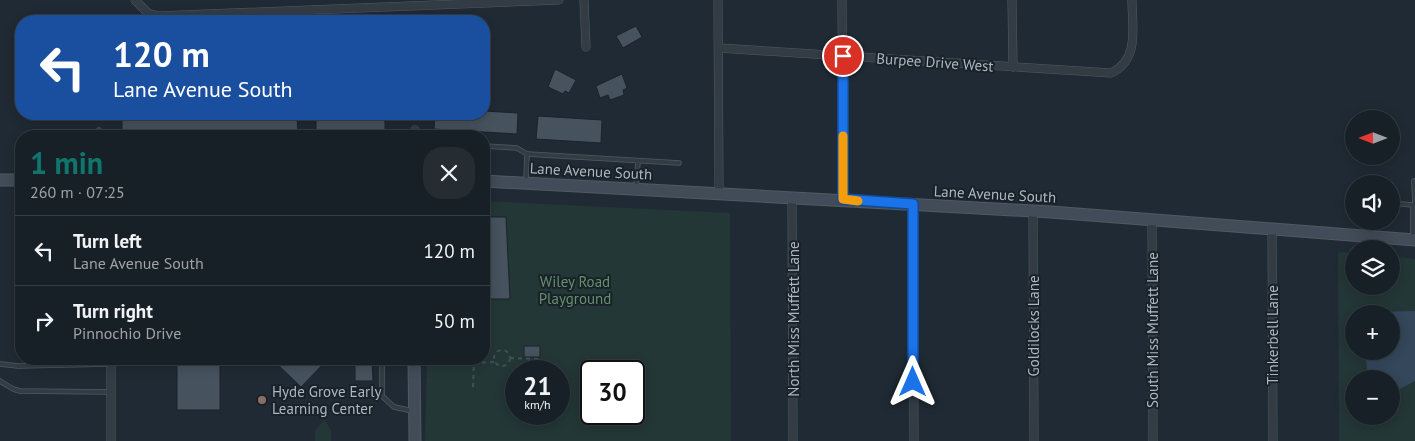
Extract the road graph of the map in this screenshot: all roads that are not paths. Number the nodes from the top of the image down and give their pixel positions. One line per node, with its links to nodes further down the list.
1 (560, 0): 9 (street)
2 (584, 0): 10 (street)
3 (718, 0): 11 (street)
4 (842, 0): 12 (street)
5 (1012, 0): 13 (street)
6 (1132, 0): 13 (street, Burpee Drive West)
7 (137, 3): 8 (street)
8 (155, 15)
9 (183, 15)
10 (586, 47)
11 (719, 48): 12 (street, Burpee Drive West); 24 (street)
12 (843, 56): 13 (street, Burpee Drive West); 26 (street)
13 (1013, 67)
14 (490, 146): 15 (lane)
15 (527, 154): 16 (lane); 22 (lane)
16 (638, 161): 17 (lane); 23 (lane)
17 (679, 163)
18 (0, 180): 19 (main road)
19 (15, 180)
20 (490, 181): 22 (main road, Lane Avenue South)
21 (1414, 181): 29 (lane)
22 (526, 183): 23 (main road, Lane Avenue South)
23 (636, 188): 24 (main road, Lane Avenue South)
24 (719, 192): 25 (main road, Lane Avenue South)
25 (792, 197): 26 (main road, Lane Avenue South); 44 (street, North Miss Muffett Lane)
26 (843, 199): 27 (main road, Lane Avenue South)
27 (913, 204): 30 (main road, Lane Avenue South); 45 (street)
28 (1400, 204): 29 (lane)
29 (1414, 205): 33 (lane)
30 (1033, 212): 31 (main road, Lane Avenue South); 46 (street, Goldilocks Lane)
31 (1152, 220): 32 (main road, Lane Avenue South); 47 (street, South Miss Muffett Lane)
32 (1272, 228): 33 (main road, Lane Avenue South); 48 (street, Tinkerbell Lane)
33 (1414, 239)
34 (0, 364): 35 (lane)
35 (41, 365)
36 (111, 365): 40 (street)
37 (382, 365): 41 (lane)
38 (414, 365): 41 (main road)
39 (0, 381): 40 (lane)
40 (111, 392): 42 (street)
41 (415, 411): 43 (main road)
42 (111, 441)
43 (415, 441)
44 (793, 441)
45 (914, 441)
46 (1034, 441)
47 (1153, 441)
48 (1273, 441)

